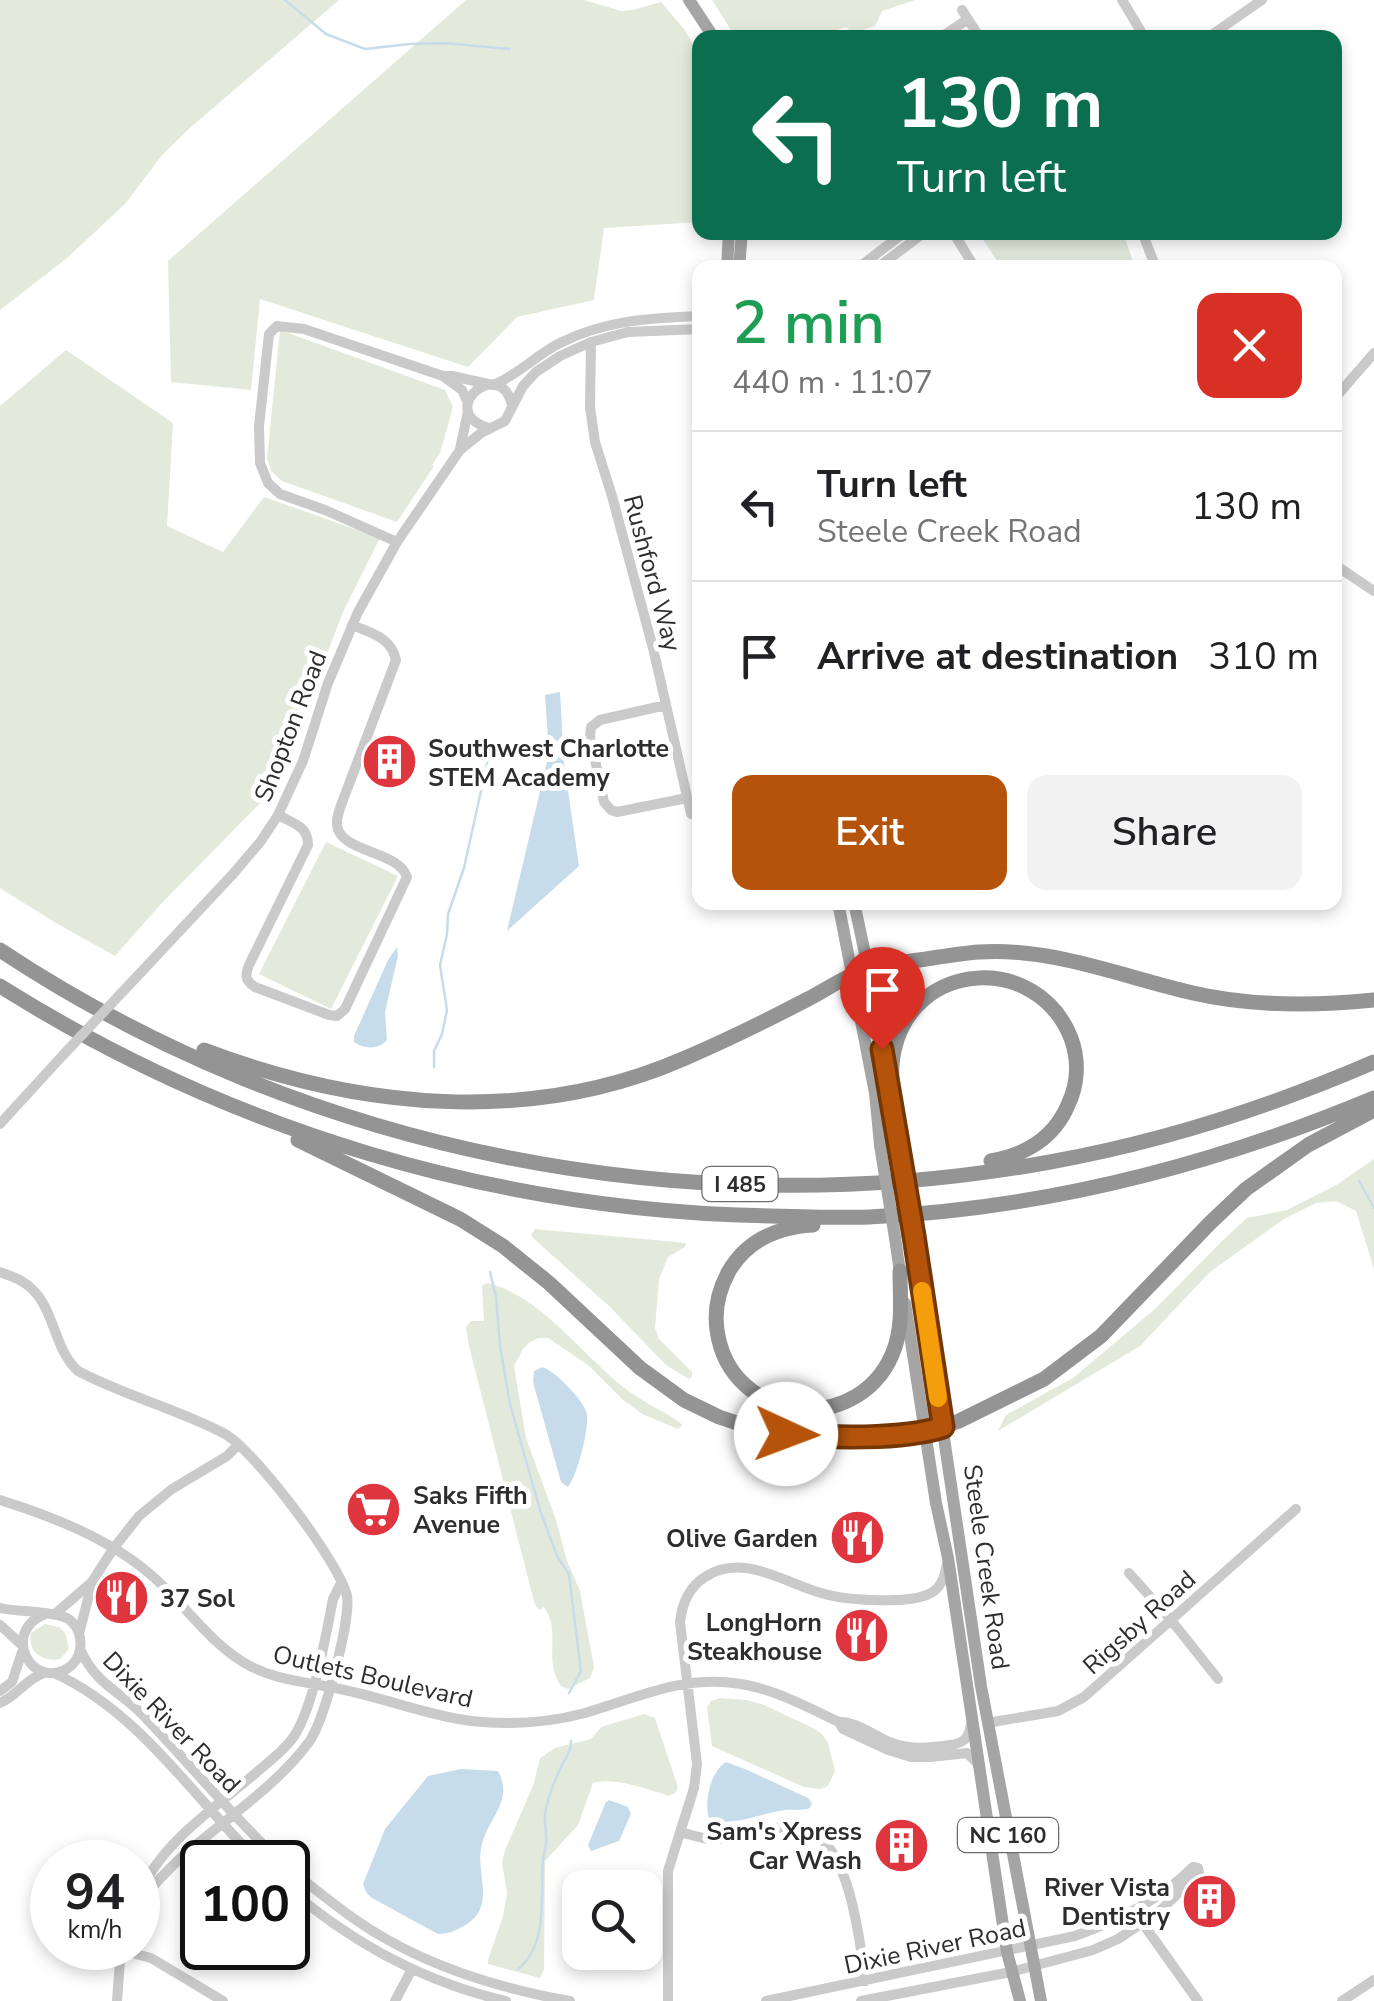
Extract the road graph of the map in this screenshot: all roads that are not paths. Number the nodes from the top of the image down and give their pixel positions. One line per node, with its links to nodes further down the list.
1 (689, 0): 4 (main road)
2 (1122, 0): 7 (street)
3 (1262, 0): 8 (street)
4 (709, 30)
5 (949, 30): 6 (street)
6 (975, 30)
7 (1140, 30)
8 (1219, 30)
9 (895, 240): 11 (street)
10 (914, 240): 12 (street)
11 (868, 260)
12 (888, 260)
13 (692, 316): 18 (street)
14 (692, 329): 15 (street)
15 (592, 342): 21 (street); 28 (street, Rushford Way)
16 (1374, 353): 19 (street)
17 (443, 376): 18 (street); 20 (street); 24 (street)
18 (490, 385): 20 (street); 21 (street)
19 (1342, 390)
20 (468, 406): 22 (street); 23 (street, Shopton Road)
21 (512, 406): 22 (street)
22 (489, 428): 23 (street, Shopton Road)
23 (460, 450): 24 (street, Shopton Road)
24 (397, 542): 27 (street, Shopton Road)
25 (1342, 569): 26 (street)
26 (1374, 590)
27 (352, 626): 31 (street, Shopton Road); 31 (street)
28 (666, 705): 29 (street, Rushford Way); 29 (street)
29 (687, 798): 30 (street, Rushford Way)
30 (690, 814)
31 (278, 816): 43 (street, Shopton Road, bridge)
32 (841, 910): 35 (main road, Steele Creek Road / NC 160)
33 (855, 910): 35 (main road, Steele Creek Road / NC 160)
34 (0, 950): 36 (highway, I 485)
35 (861, 971): 36 (highway); 38 (highway); 44 (main road, Steele Creek Road / NC 160); 47 (main road, Steele Creek Road / NC 160, bridge)
36 (38, 975): 45 (highway, I 485)
37 (0, 986): 41 (highway, I 485)
38 (1374, 1000)
39 (1374, 1062): 45 (highway, I 485)
40 (1374, 1098): 46 (highway, I 485)
41 (220, 1101): 46 (highway, I 485); 50 (highway)
42 (1374, 1110): 49 (highway)
43 (0, 1124)
44 (898, 1144): 45 (highway); 49 (main road, Steele Creek Road / NC 160, bridge)
45 (840, 1184)
46 (868, 1217): 47 (highway)
47 (900, 1270): 50 (main road, Steele Creek Road / NC 160)
48 (0, 1272): 51 (street)
49 (943, 1427): 50 (highway); 76 (main road, Steele Creek Road / NC 160)
50 (925, 1432): 55 (main road, Steele Creek Road / NC 160)
51 (238, 1444): 54 (street); 58 (street)
52 (0, 1500): 54 (street, Outlets Boulevard)
53 (1296, 1510): 61 (street, Rigsby Road)
54 (113, 1548): 57 (street); 70 (street, Outlets Boulevard)
55 (948, 1558): 67 (main road, Steele Creek Road / NC 160); 69 (street)
56 (1129, 1573): 61 (street)
57 (92, 1582): 60 (street); 63 (street)
58 (340, 1583): 70 (street); 71 (street)
59 (0, 1608): 60 (street)
60 (50, 1614): 63 (street); 64 (street)
61 (1171, 1620): 68 (street); 76 (street, Rigsby Road)
62 (0, 1624): 64 (street)
63 (80, 1634): 65 (street)
64 (22, 1648): 66 (street); 72 (street)
65 (80, 1649): 66 (street); 78 (street, Dixie River Road)
66 (50, 1673): 73 (street); 79 (street, Dixie River Road)
67 (964, 1674): 75 (main road, Steele Creek Road / NC 160); 76 (main road)
68 (1218, 1680)
69 (688, 1683): 71 (street, Outlets Boulevard); 74 (street, Outlets Boulevard); 82 (street)
70 (313, 1684): 71 (street, Outlets Boulevard); 78 (street)
71 (330, 1686): 80 (street)
72 (0, 1691)
73 (0, 1703)
74 (839, 1722): 75 (street, Outlets Boulevard); 77 (street, Outlets Boulevard)
75 (972, 1723): 77 (main road, Steele Creek Road / NC 160)
76 (987, 1723): 91 (main road, Steele Creek Road / NC 160)
77 (978, 1764): 92 (main road, Steele Creek Road / NC 160)
78 (222, 1802): 79 (street); 80 (street, Dixie River Road)
79 (211, 1812): 81 (street, Dixie River Road); 85 (street)
80 (233, 1814): 81 (street); 84 (street, Dixie River Road)
81 (222, 1824): 83 (street, Dixie River Road); 86 (street)
82 (680, 1832): 99 (street); 105 (street)
83 (238, 1840)
84 (259, 1840)
85 (160, 1860)
86 (160, 1879)
87 (310, 1885): 104 (street)
88 (310, 1905): 96 (street)
89 (1134, 1910): 90 (street); 90 (street, Dixie River Road); 91 (street, Dixie River Road)
90 (1142, 1923): 94 (street, Dixie River Road); 110 (street)
91 (1029, 1947): 92 (street, Dixie River Road); 94 (main road, Steele Creek Road / NC 160)
92 (1007, 1952): 97 (main road, Steele Creek Road / NC 160); 99 (street, Dixie River Road)
93 (160, 1963): 101 (street)
94 (1033, 1966): 97 (street, Dixie River Road); 109 (main road, Steele Creek Road / NC 160)
95 (119, 1970): 100 (street)
96 (412, 1970): 102 (street); 103 (street)
97 (1011, 1972): 107 (street, Dixie River Road); 108 (main road, Steele Creek Road / NC 160)
98 (1374, 1980): 111 (street)
99 (866, 1981): 106 (street, Dixie River Road)
100 (117, 2001)
101 (223, 2001)
102 (395, 2001)
103 (506, 2001)
104 (570, 2001)
105 (668, 2001)
106 (766, 2001)
107 (861, 2001)
108 (1020, 2001)
109 (1041, 2001)
110 (1198, 2001)
111 (1342, 2001)

